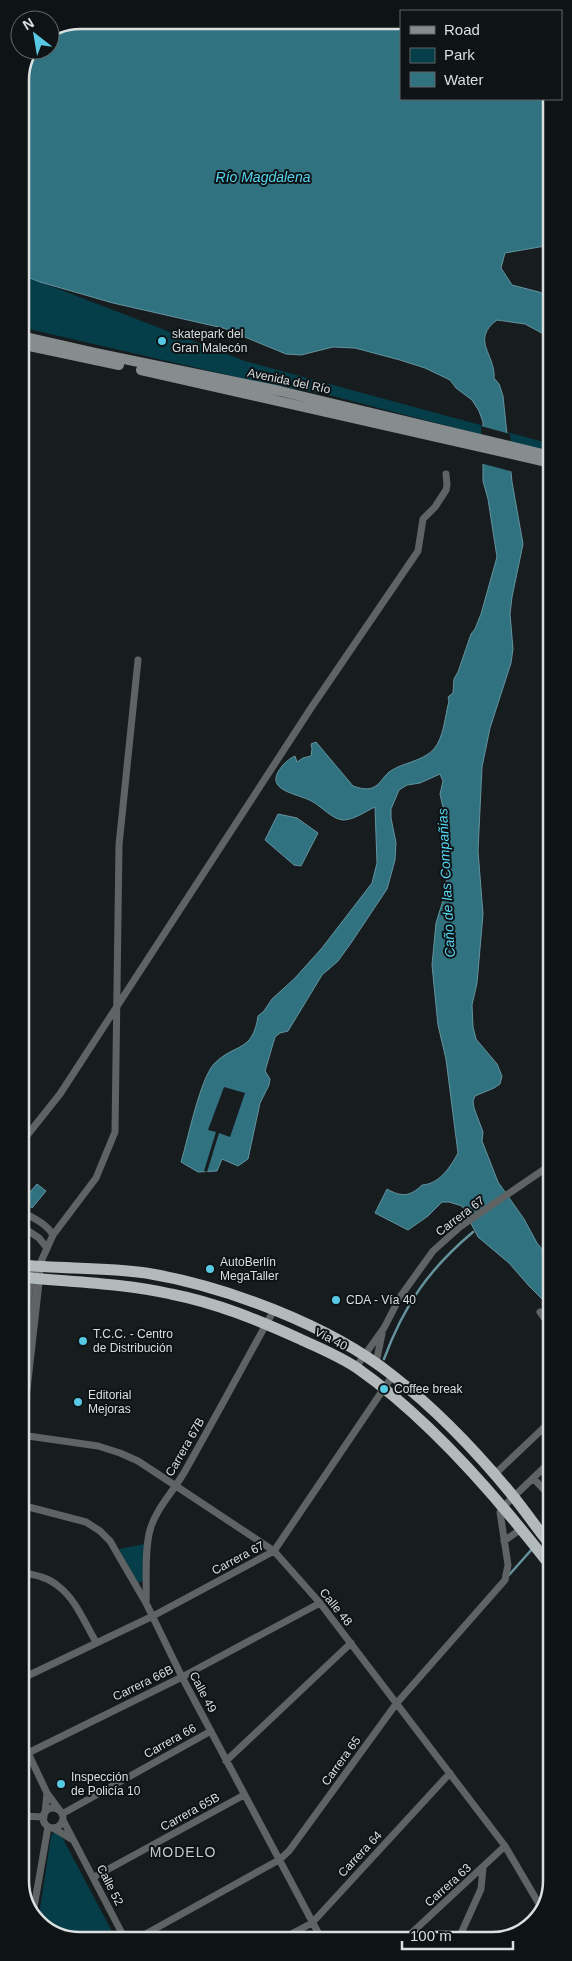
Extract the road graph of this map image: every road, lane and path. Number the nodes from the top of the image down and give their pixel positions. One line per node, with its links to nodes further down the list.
1 (29, 338): 3 (main road, Avenida del Río)
2 (29, 346): 3 (main road, Avenida del Río)
3 (476, 441): 4 (main road, Avenida del Río)
4 (524, 452): 5 (main road, Avenida del Río); 6 (main road, Avenida del Río)
5 (543, 455)
6 (543, 460)
7 (446, 474): 9 (street)
8 (138, 660): 9 (street)
9 (116, 1009): 10 (street); 14 (street)
10 (29, 1133)
11 (543, 1170): 22 (street, Carrera 67)
12 (29, 1216): 14 (street)
13 (29, 1231): 15 (street)
14 (53, 1235): 15 (street)
15 (47, 1248): 16 (street)
16 (30, 1266): 17 (street); 18 (highway, Vía 40)
17 (29, 1278): 21 (highway, Vía 40)
18 (274, 1310): 21 (street, Carrera 67B); 23 (highway, Vía 40)
19 (540, 1312): 20 (street)
20 (543, 1316)
21 (266, 1324): 25 (highway, Vía 40); 33 (street, Carrera 67B)
22 (384, 1328): 23 (street, Carrera 67); 24 (street, Carrera 67)
23 (365, 1355): 24 (highway, Vía 40); 25 (street, Carrera 67)
24 (376, 1363): 26 (highway, Vía 40)
25 (356, 1367): 27 (highway, Vía 40)
26 (393, 1375): 27 (street, Carrera 67); 31 (highway, Vía 40)
27 (384, 1389): 36 (highway, Vía 40); 41 (street, Carrera 67)
28 (543, 1429): 31 (street)
29 (29, 1435): 33 (street, Calle 48)
30 (543, 1471): 32 (street)
31 (495, 1474): 35 (highway, Vía 40)
32 (533, 1478): 34 (street); 35 (street)
33 (176, 1486): 41 (street, Calle 48); 44 (street, Carrera 67B)
34 (543, 1489)
35 (514, 1497): 36 (street); 39 (highway, Vía 40)
36 (504, 1506): 38 (highway, Vía 40); 40 (street, Carrera 65)
37 (29, 1507): 44 (street, Calle 49)
38 (522, 1530): 40 (street); 42 (highway, Vía 40)
39 (543, 1536)
40 (504, 1541): 51 (street, Carrera 65)
41 (274, 1551): 45 (street, Calle 48); 46 (street, Carrera 67)
42 (543, 1556)
43 (29, 1574): 47 (street)
44 (146, 1603): 46 (street, Calle 49)
45 (320, 1603): 48 (street, Calle 48); 50 (street, Carrera 66B)
46 (153, 1616): 47 (street, Carrera 67); 50 (street, Calle 49)
47 (96, 1642): 49 (street, Carrera 67)
48 (351, 1643): 51 (street, Calle 48); 55 (street)
49 (29, 1675)
50 (182, 1677): 52 (street, Calle 49); 53 (street, Carrera 66B)
51 (396, 1704): 56 (street, Calle 48); 66 (street, Carrera 65)
52 (210, 1731): 55 (street, Calle 49); 60 (street, Carrera 66)
53 (29, 1753)
54 (29, 1755): 57 (street, Calle 52)
55 (226, 1760): 58 (street, Calle 49)
56 (450, 1773): 65 (street, Calle 48); 71 (street, Carrera 64)
57 (48, 1793): 59 (street); 60 (street, Calle 52)
58 (244, 1795): 66 (street, Calle 49); 68 (street, Carrera 65B)
59 (45, 1815): 60 (street); 61 (street); 63 (street)
60 (62, 1815): 63 (street); 64 (street, Calle 52)
61 (29, 1817)
62 (29, 1819): 63 (street)
63 (49, 1827): 64 (street, Calle 52); 70 (street)
64 (73, 1840): 68 (street, Calle 52)
65 (506, 1846): 67 (street, Carrera 63); 69 (street, Calle 48)
66 (279, 1860): 71 (street, Calle 49); 73 (street, Carrera 65)
67 (483, 1868): 76 (street, Carrera 63); 77 (street)
68 (94, 1877): 72 (street, Calle 52)
69 (538, 1903)
70 (35, 1904)
71 (312, 1923): 74 (street, Carrera 64); 75 (street, Calle 49)
72 (122, 1932)
73 (149, 1932)
74 (295, 1932)
75 (317, 1932)
76 (413, 1932)
77 (462, 1932)

